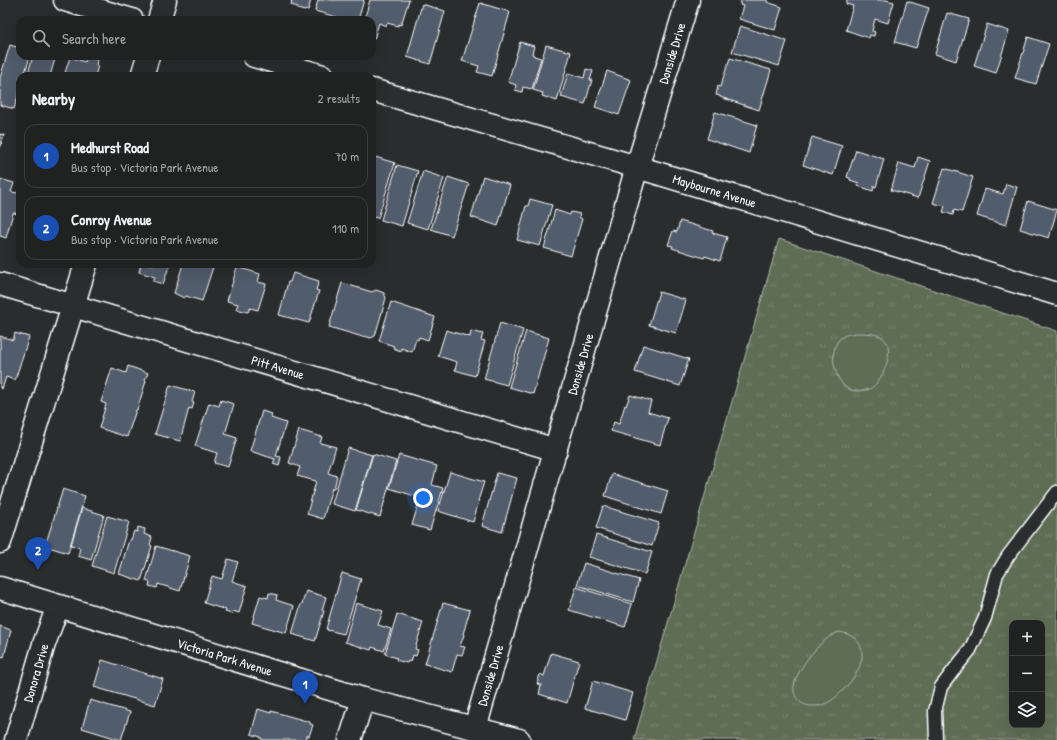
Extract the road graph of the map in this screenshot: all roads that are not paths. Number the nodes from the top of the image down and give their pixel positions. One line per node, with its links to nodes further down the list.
1 (65, 0): 4 (street)
2 (165, 0): 5 (street)
3 (688, 0): 11 (street, Donside Drive)
4 (119, 16)
5 (160, 16)
6 (147, 60): 8 (street)
7 (268, 60): 9 (street)
8 (143, 72)
9 (309, 72)
10 (376, 91): 11 (street, Maybourne Avenue)
11 (637, 167): 14 (street, Maybourne Avenue); 16 (street, Donside Drive)
12 (85, 268): 15 (street)
13 (0, 284): 15 (street, Pitt Avenue)
14 (1057, 294)
15 (74, 306): 16 (street, Pitt Avenue); 18 (street)
16 (556, 450): 22 (street, Donside Drive)
17 (1057, 492): 26 (lane)
18 (0, 542)
19 (0, 588): 20 (street, Victoria Park Avenue)
20 (58, 606): 21 (street, Victoria Park Avenue); 23 (street, Donora Drive)
21 (363, 699): 22 (street, Victoria Park Avenue); 24 (street)
22 (475, 728): 25 (street, Victoria Park Avenue)
23 (16, 740)
24 (350, 740)
25 (519, 740)
26 (936, 740)

